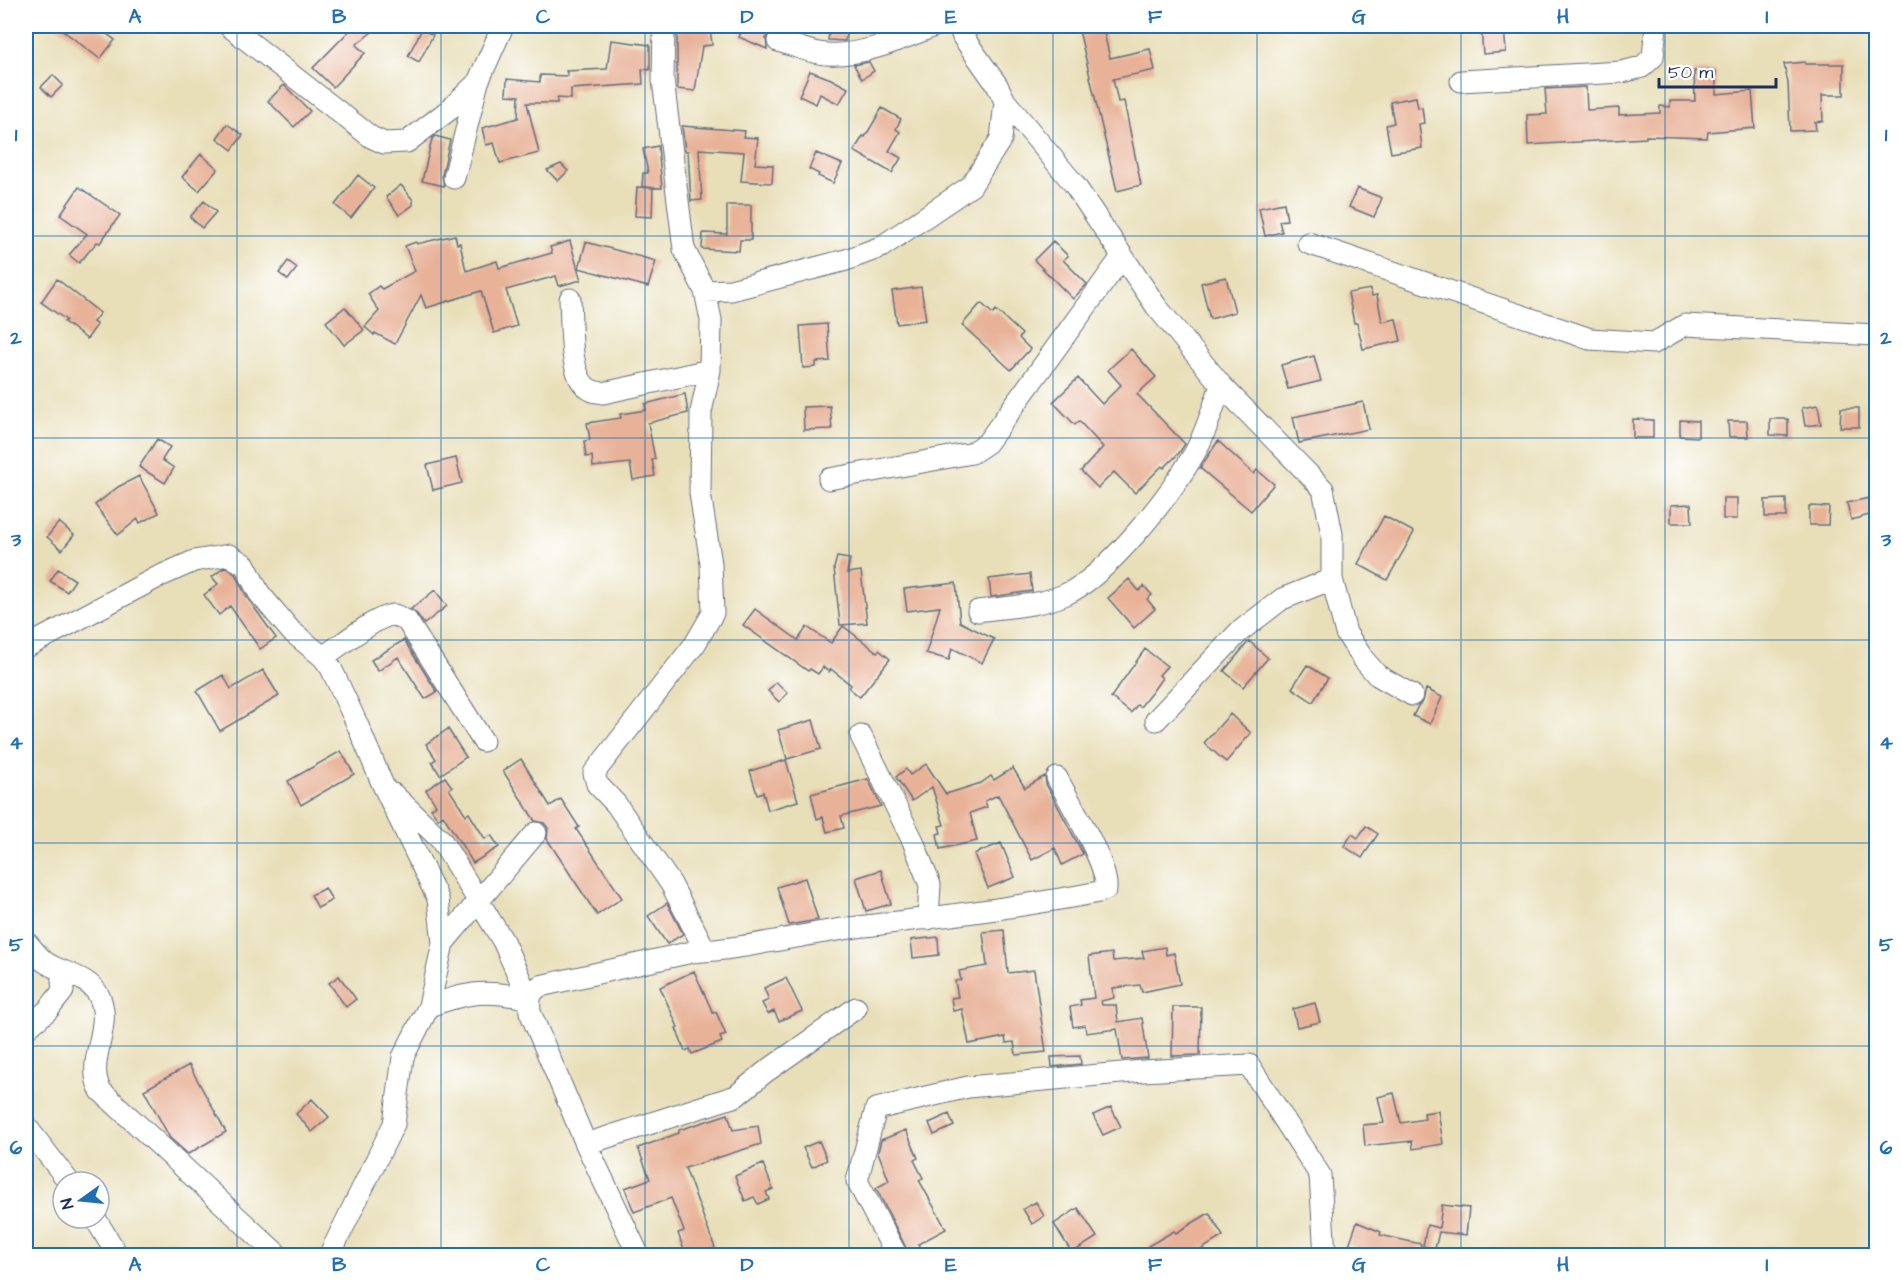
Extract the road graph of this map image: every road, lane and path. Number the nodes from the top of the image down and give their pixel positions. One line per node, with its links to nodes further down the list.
1 (229, 26): 9 (street)
2 (502, 26): 9 (street)
3 (664, 26): 14 (street)
4 (934, 26): 7 (street)
5 (959, 26): 10 (street)
6 (1656, 26): 8 (street)
7 (778, 41)
8 (1461, 81)
9 (478, 82): 11 (street)
10 (1005, 101): 13 (street); 14 (street)
11 (454, 178)
12 (1308, 243): 16 (street)
13 (1122, 257): 18 (street); 19 (street)
14 (705, 291): 17 (street)
15 (570, 299): 17 (street)
16 (1876, 335)
17 (710, 370): 35 (street)
18 (1221, 385): 20 (street); 21 (street)
19 (829, 479)
20 (1332, 579): 24 (street); 25 (street)
21 (978, 611)
22 (26, 647): 23 (street)
23 (323, 657): 27 (street); 29 (street)
24 (1412, 695)
25 (1156, 720)
26 (861, 736): 32 (street)
27 (483, 741)
28 (1057, 778): 32 (street)
29 (382, 783): 31 (street); 34 (street)
30 (536, 833): 31 (street)
31 (480, 901): 34 (street); 37 (street)
32 (928, 919): 35 (street)
33 (26, 942): 36 (street)
34 (443, 943): 38 (street)
35 (692, 952): 37 (street)
36 (61, 970): 40 (street); 46 (street)
37 (529, 999): 38 (street); 42 (street)
38 (429, 1006): 47 (street)
39 (855, 1008): 42 (street)
40 (26, 1029)
41 (26, 1126): 43 (street)
42 (586, 1144): 48 (street)
43 (60, 1170)
44 (102, 1230): 45 (street)
45 (118, 1256)
46 (279, 1256)
47 (329, 1256)
48 (639, 1256)
49 (897, 1256): 50 (street)
50 (1325, 1256)

